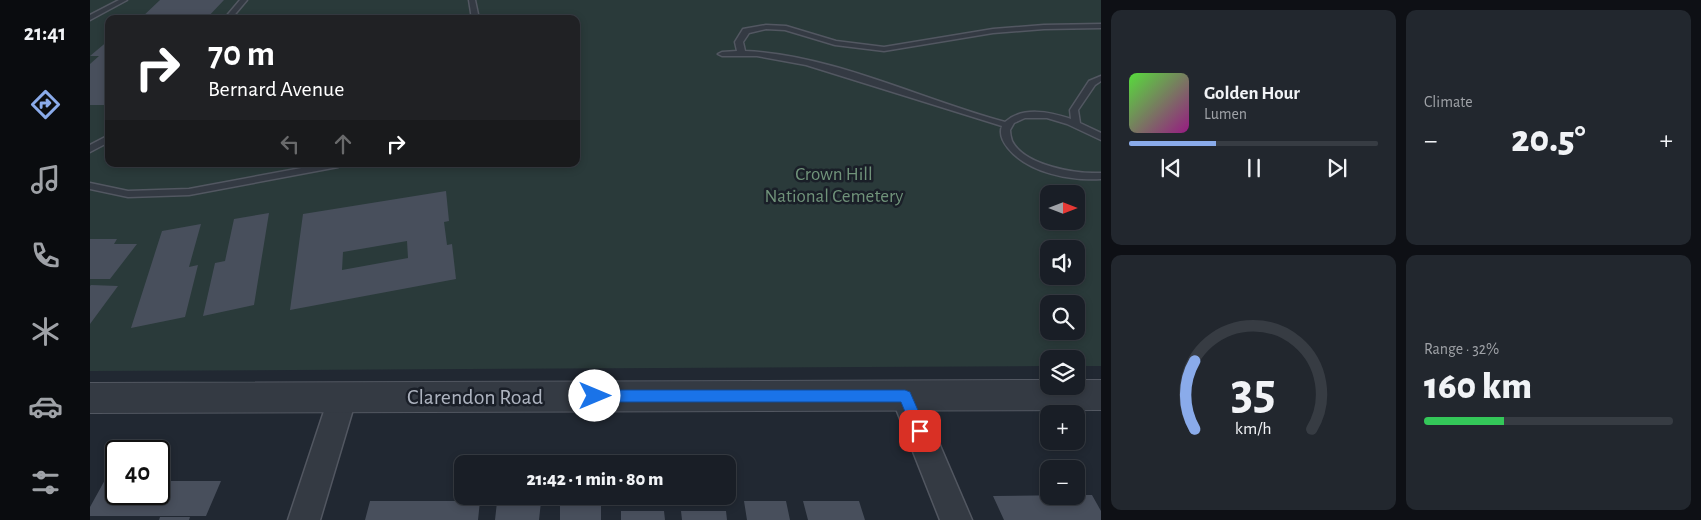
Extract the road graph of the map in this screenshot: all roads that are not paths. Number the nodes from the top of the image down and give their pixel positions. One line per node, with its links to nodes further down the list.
1 (244, 0): 5 (lane)
2 (472, 0): 6 (lane)
3 (122, 1): 4 (lane); 7 (lane)
4 (90, 9)
5 (231, 15)
6 (475, 15)
7 (90, 18)
8 (1101, 26): 9 (lane)
9 (742, 52): 10 (lane); 13 (lane)
10 (722, 54)
11 (1101, 78): 12 (lane)
12 (1076, 123): 13 (lane); 14 (lane)
13 (1007, 125): 18 (lane)
14 (1101, 137)
15 (105, 140): 16 (lane)
16 (90, 149)
17 (322, 167): 19 (lane)
18 (1101, 176)
19 (90, 186)
20 (1101, 395): 22 (street, Clarendon Road)
21 (342, 396): 22 (street, Clarendon Road); 23 (street, Clarendon Road); 24 (street)
22 (905, 396): 25 (street)
23 (90, 398)
24 (304, 520)
25 (956, 520)

